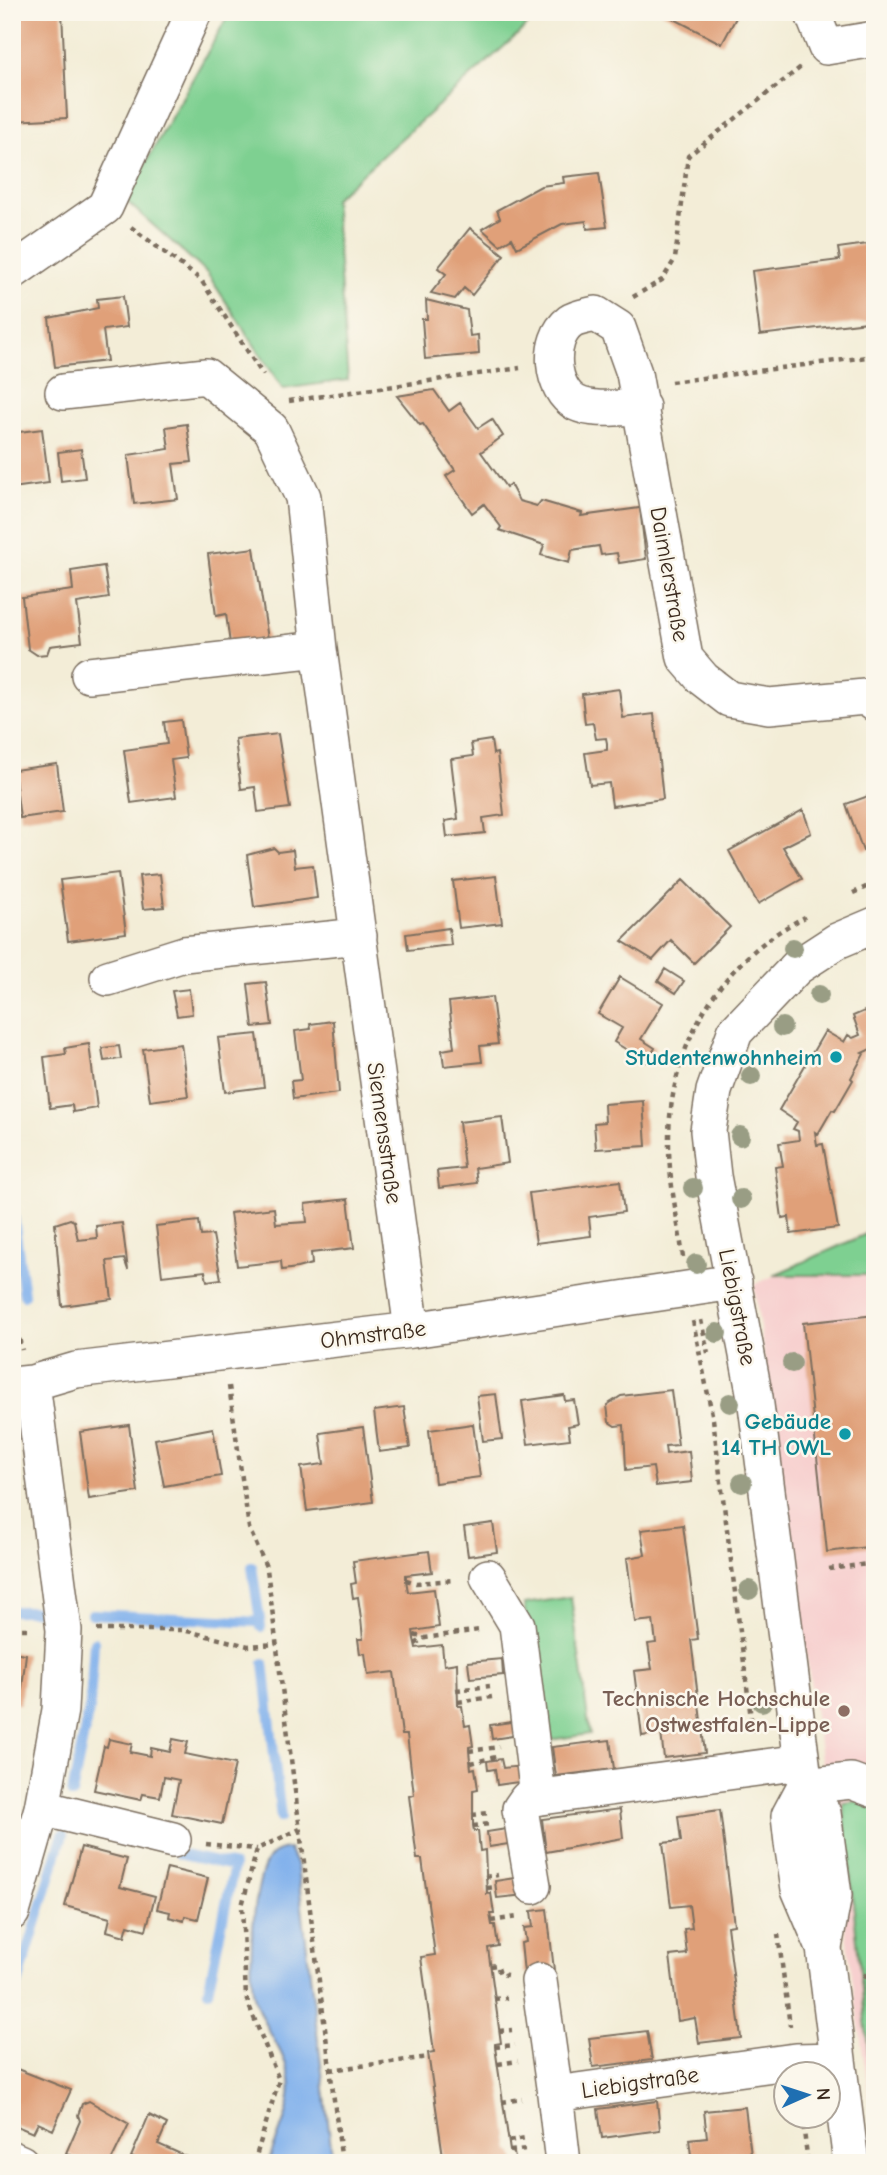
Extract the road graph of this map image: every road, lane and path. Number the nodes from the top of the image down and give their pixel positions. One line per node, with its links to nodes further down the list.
1 (194, 12): 5 (street)
2 (813, 12): 4 (street)
3 (875, 38): 4 (street)
4 (826, 47): 7 (path)
5 (106, 207): 6 (street); 10 (path)
6 (12, 272)
7 (607, 319): 9 (street); 12 (street, Daimlerstraße)
8 (875, 356): 12 (path)
9 (555, 363): 12 (street); 13 (path)
10 (266, 380)
11 (63, 392): 13 (street)
12 (640, 397): 16 (street, Daimlerstraße)
13 (276, 416): 14 (street, Siemensstraße)
14 (319, 649): 15 (street); 18 (street, Siemensstraße)
15 (89, 675)
16 (875, 704)
17 (875, 925): 20 (street, Liebigstraße)
18 (359, 936): 19 (street); 21 (street, Siemensstraße)
19 (108, 978)
20 (734, 1282): 21 (street, Ohmstraße); 36 (street, Liebigstraße)
21 (412, 1330): 22 (street, Ohmstraße)
22 (224, 1350): 23 (street, Ohmstraße); 34 (path)
23 (22, 1384): 31 (street)
24 (875, 1563): 25 (path)
25 (829, 1569)
26 (488, 1577): 28 (path); 30 (street)
27 (407, 1580): 28 (path)
28 (416, 1583): 29 (path)
29 (408, 1589)
30 (517, 1625): 33 (path); 38 (street)
31 (64, 1630): 34 (path); 39 (street)
32 (414, 1636): 33 (path)
33 (425, 1638): 35 (path)
34 (276, 1644): 40 (path)
35 (415, 1644)
36 (803, 1774): 37 (street); 38 (street); 52 (street, Liebigstraße)
37 (875, 1790)
38 (538, 1796): 45 (street)
39 (42, 1808): 41 (street); 46 (street)
40 (300, 1829): 42 (path); 54 (path)
41 (173, 1840): 42 (path)
42 (257, 1849): 62 (path)
43 (496, 1887): 44 (path)
44 (487, 1888)
45 (530, 1901): 47 (path)
46 (12, 1912)
47 (491, 1921)
48 (875, 1960): 50 (path)
49 (539, 1981): 56 (street, Liebigstraße)
50 (857, 1982)
51 (429, 2057): 54 (path)
52 (838, 2060)
53 (772, 2064): 56 (street, Liebigstraße)
54 (330, 2070): 63 (path)
55 (842, 2070): 57 (street, Liebigstraße)
56 (555, 2094): 65 (street)
57 (860, 2115): 67 (street, Liebigstraße)
58 (804, 2130): 66 (path)
59 (12, 2158): 61 (street)
60 (444, 2160): 64 (path)
61 (21, 2163)
62 (254, 2163)
63 (342, 2163)
64 (425, 2163)
65 (563, 2163)
66 (808, 2163)
67 (852, 2163)

